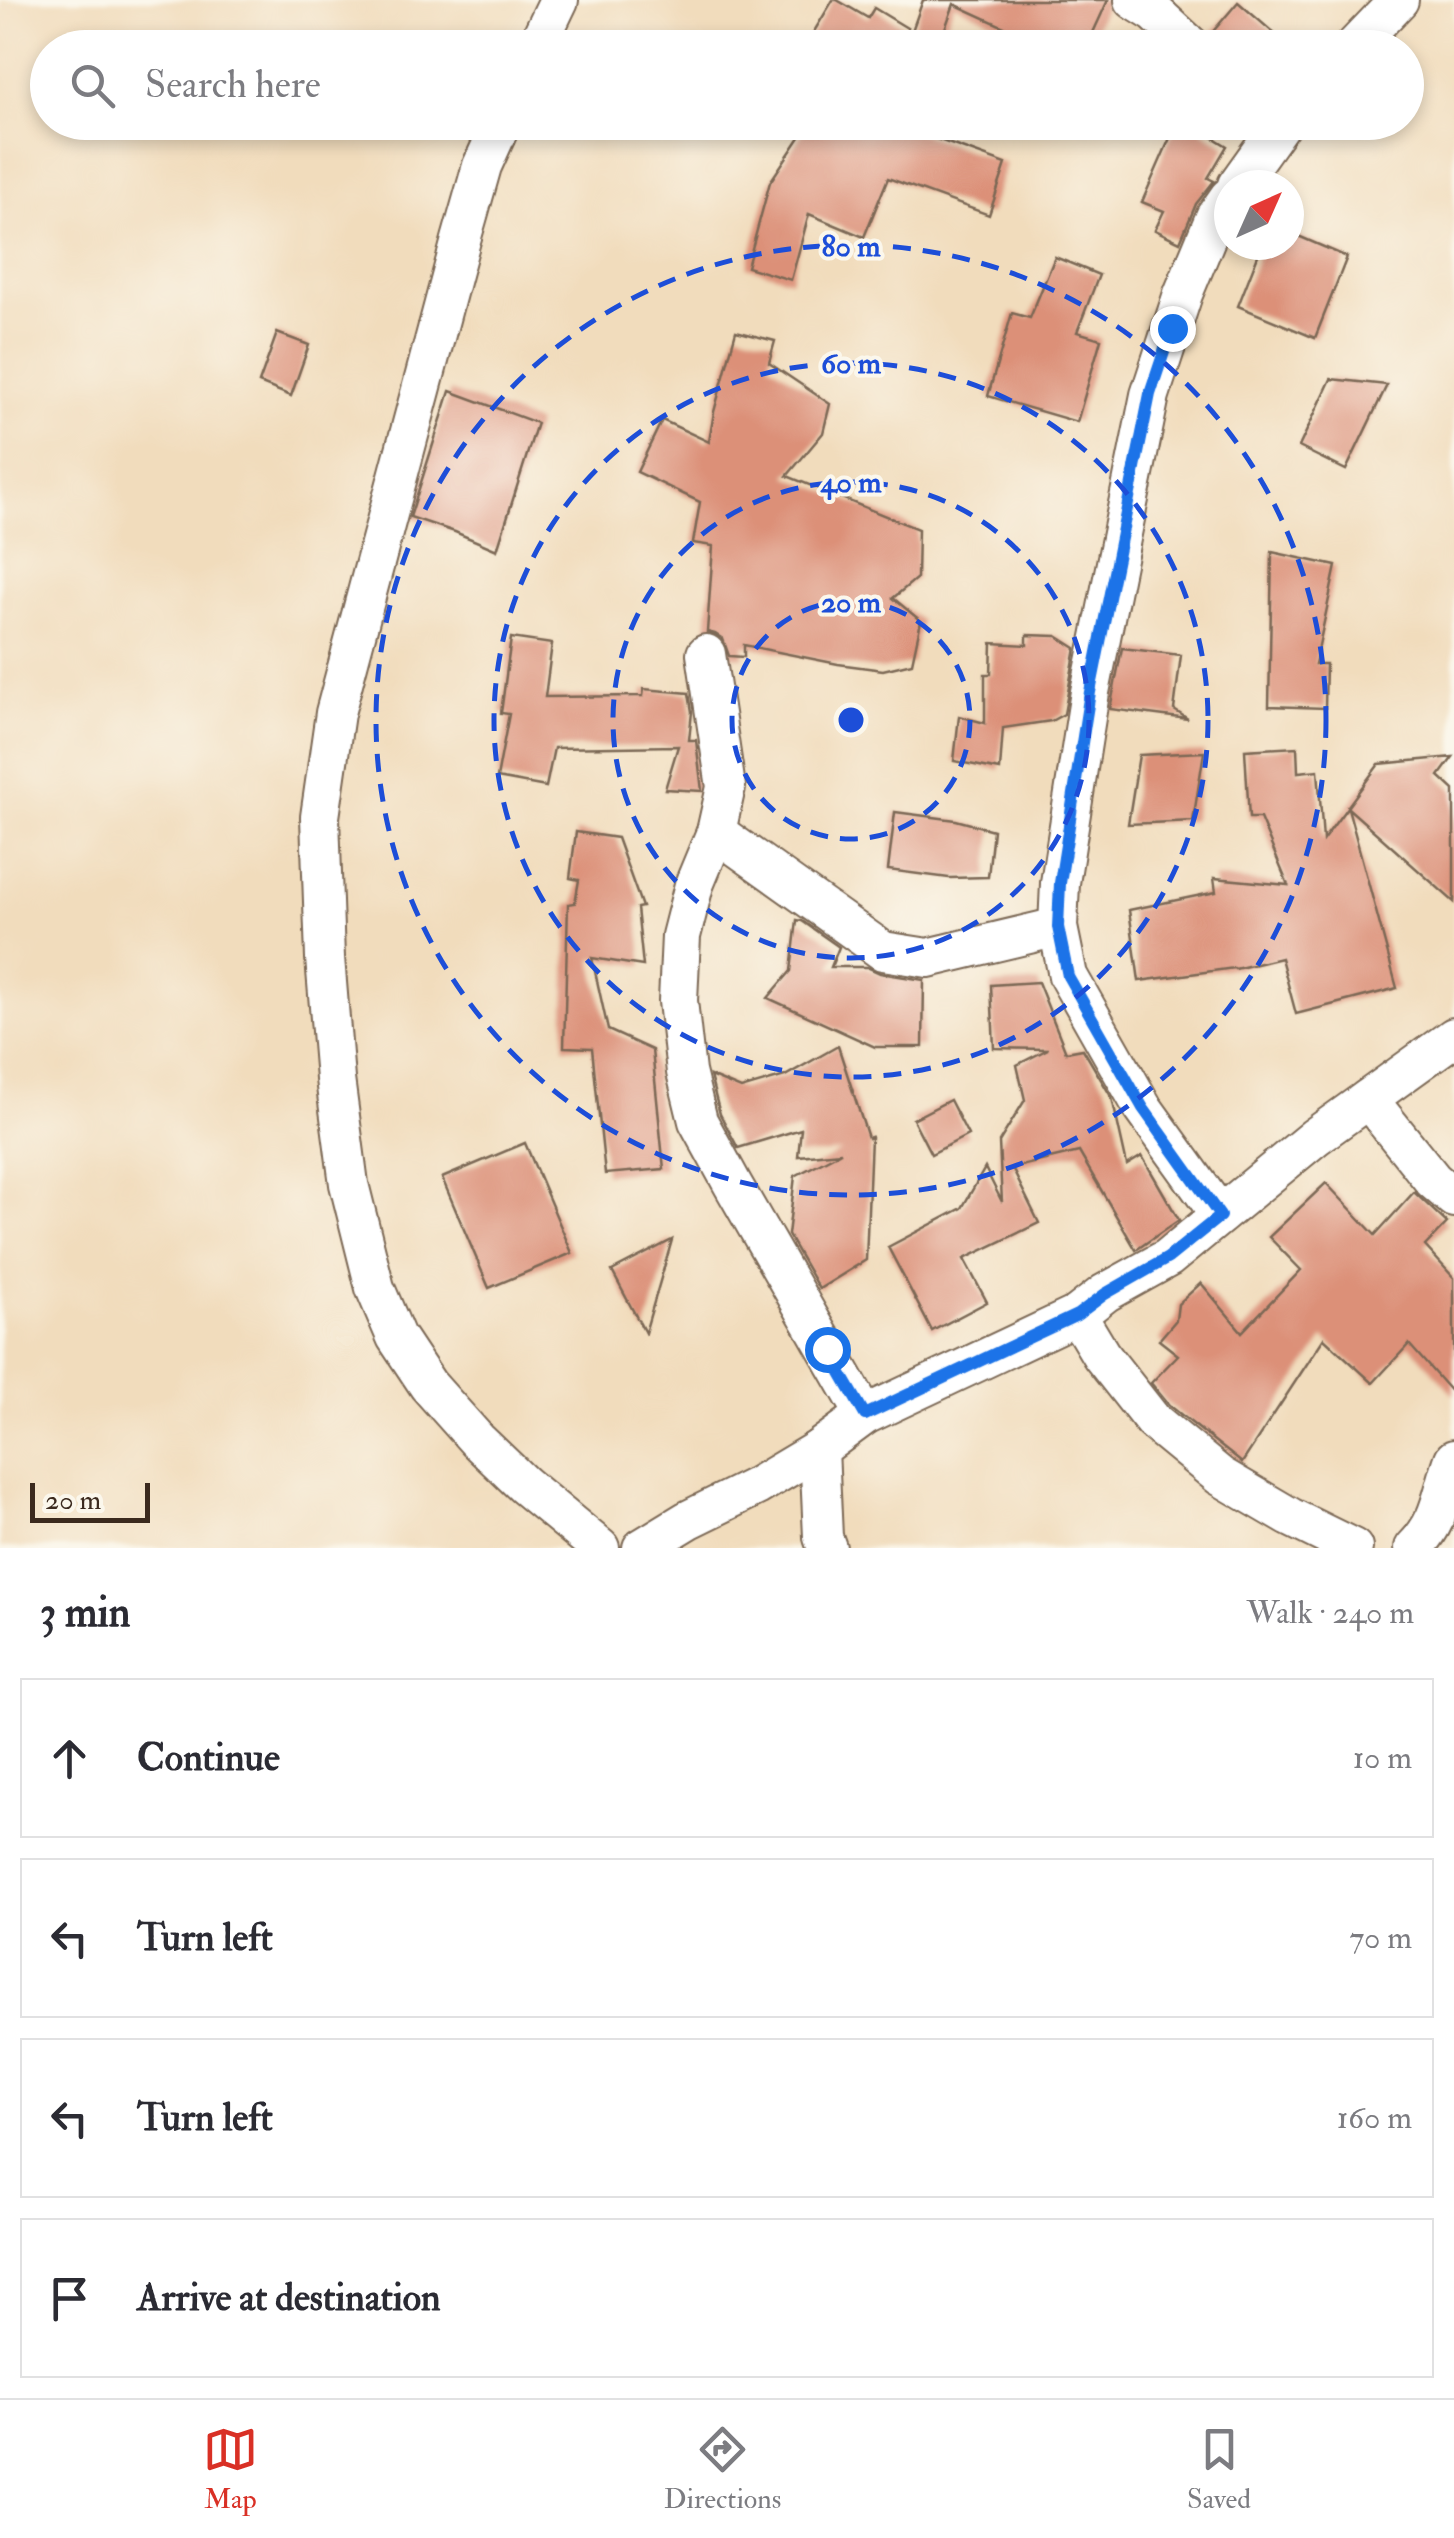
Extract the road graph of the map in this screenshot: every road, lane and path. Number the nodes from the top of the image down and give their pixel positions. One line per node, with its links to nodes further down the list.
1 (559, 0): 4 (street)
2 (1134, 0): 5 (street)
3 (1399, 0): 6 (street)
4 (545, 30)
5 (1173, 30)
6 (1370, 30)
7 (494, 140): 22 (street)
8 (1267, 140): 9 (street)
9 (1247, 170)
10 (1214, 219): 13 (street)
11 (706, 654): 12 (street)
12 (716, 832): 13 (street); 19 (street)
13 (1058, 927): 17 (street)
14 (1454, 1037): 15 (street)
15 (1368, 1099): 16 (street); 17 (street)
16 (1454, 1198)
17 (1220, 1216): 18 (street)
18 (1077, 1315): 19 (street); 25 (street)
19 (865, 1415): 20 (street)
20 (819, 1449): 23 (street); 24 (street)
21 (1454, 1459): 26 (street)
22 (600, 1548)
23 (642, 1548)
24 (827, 1548)
25 (1352, 1548)
26 (1414, 1548)

